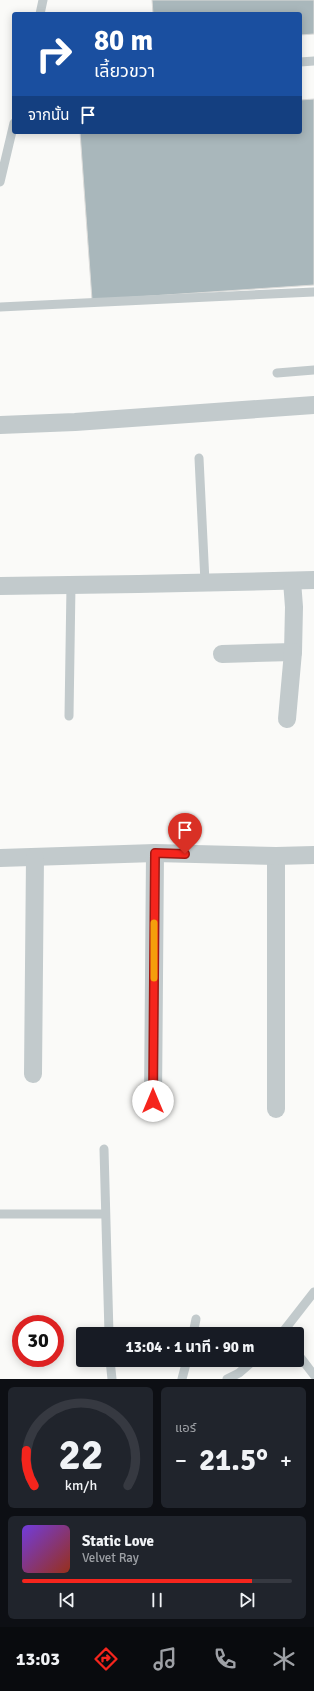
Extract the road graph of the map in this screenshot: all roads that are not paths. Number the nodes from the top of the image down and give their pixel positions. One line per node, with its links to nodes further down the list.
1 (43, 0): 2 (lane)
2 (40, 12)
3 (314, 61): 4 (lane)
4 (302, 62)
5 (12, 131): 6 (lane)
6 (0, 182)
7 (314, 292): 8 (lane)
8 (0, 307)
9 (314, 370): 10 (lane)
10 (277, 373)
11 (314, 405): 12 (street)
12 (0, 425)
13 (199, 458): 16 (lane)
14 (292, 580): 15 (street); 16 (street); 19 (street)
15 (314, 580)
16 (205, 582): 17 (street)
17 (71, 585): 18 (street); 21 (lane)
18 (0, 586)
19 (293, 652): 20 (street); 22 (street)
20 (222, 654)
21 (69, 716)
22 (287, 719)
23 (155, 853): 25 (street); 26 (street); 29 (street)
24 (314, 855): 25 (street)
25 (276, 856): 30 (street)
26 (35, 857): 27 (street); 28 (street)
27 (0, 858)
28 (33, 1074)
29 (153, 1101)
30 (276, 1109)
31 (104, 1149): 33 (lane)
32 (0, 1214): 33 (lane)
33 (105, 1214): 36 (lane)
34 (314, 1292): 38 (lane)
35 (196, 1319): 37 (lane)
36 (109, 1327)
37 (194, 1327)
38 (287, 1327)
39 (304, 1362): 43 (lane)
40 (111, 1367): 44 (lane)
41 (185, 1367): 45 (lane)
42 (245, 1367): 46 (lane)
43 (314, 1375)
44 (112, 1379)
45 (182, 1379)
46 (227, 1379)

